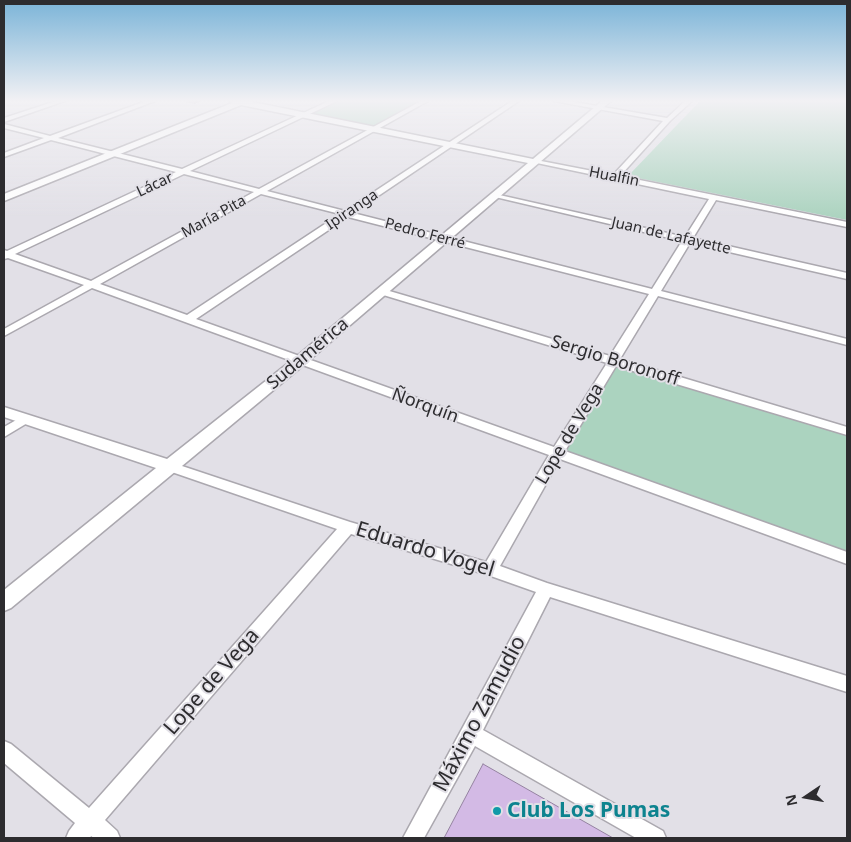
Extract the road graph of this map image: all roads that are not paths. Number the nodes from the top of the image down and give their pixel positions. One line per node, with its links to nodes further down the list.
1 (43, 140): 12 (street)
2 (65, 140): 11 (street, Pedro Ferré)
3 (145, 140): 11 (street)
4 (251, 140): 14 (street, Lácar)
5 (354, 140): 16 (street, María Pita)
6 (428, 140): 10 (street, Hualfin)
7 (457, 140): 10 (street, Ipiranga)
8 (561, 140): 13 (street, Sudamérica)
9 (649, 140): 15 (street)
10 (450, 145): 13 (street, Hualfin); 20 (street, Ipiranga)
11 (114, 153): 14 (street, Pedro Ferré); 18 (street)
12 (4, 154)
13 (536, 162): 15 (street, Hualfin); 17 (street, Sudamérica)
14 (184, 172): 16 (street, Pedro Ferré); 24 (street, Lácar)
15 (615, 177): 19 (street, Hualfin)
16 (260, 192): 20 (street, Pedro Ferré); 26 (street, María Pita)
17 (495, 196): 22 (street, Juan de Lafayette); 23 (street, Sudamérica)
18 (4, 198)
19 (714, 198): 21 (street, Hualfin); 22 (street, Lope de Vega)
20 (347, 214): 23 (street, Pedro Ferré); 29 (street, Ipiranga)
21 (847, 224)
22 (687, 239): 25 (street, Juan de Lafayette); 28 (street, Lope de Vega)
23 (445, 240): 27 (street, Sudamérica); 28 (street, Pedro Ferré)
24 (5, 254): 26 (street, Ñorquín)
25 (847, 276)
26 (92, 284): 29 (street, Ñorquín); 30 (street, María Pita)
27 (383, 292): 32 (street, Sudamérica); 33 (street, Sergio Boronoff)
28 (655, 292): 31 (street, Pedro Ferré); 33 (street, Lope de Vega)
29 (188, 319): 32 (street, Ñorquín)
30 (4, 333)
31 (847, 342)
32 (301, 360): 38 (street, Ñorquín); 39 (street, Sudamérica)
33 (615, 360): 36 (street, Sergio Boronoff); 38 (street, Lope de Vega)
34 (4, 412): 35 (street, Eduardo Vogel)
35 (25, 419): 37 (street); 39 (street, Eduardo Vogel)
36 (847, 430)
37 (4, 433)
38 (557, 454): 41 (street, Ñorquín); 42 (street, Lope de Vega)
39 (171, 467): 40 (street, Eduardo Vogel); 44 (street, Sudamérica)
40 (348, 527): 42 (street, Eduardo Vogel); 48 (street, Lope de Vega)
41 (847, 558)
42 (490, 569): 43 (street, Eduardo Vogel)
43 (546, 589): 45 (street, Eduardo Vogel); 46 (street, Máximo Zamudio)
44 (4, 602)
45 (847, 684)
46 (471, 734): 51 (street, Máximo Zamudio); 52 (street)
47 (4, 750): 48 (street)
48 (90, 822): 49 (street, Lope de Vega); 50 (street)
49 (76, 838)
50 (110, 838)
51 (413, 838)
52 (656, 838)

